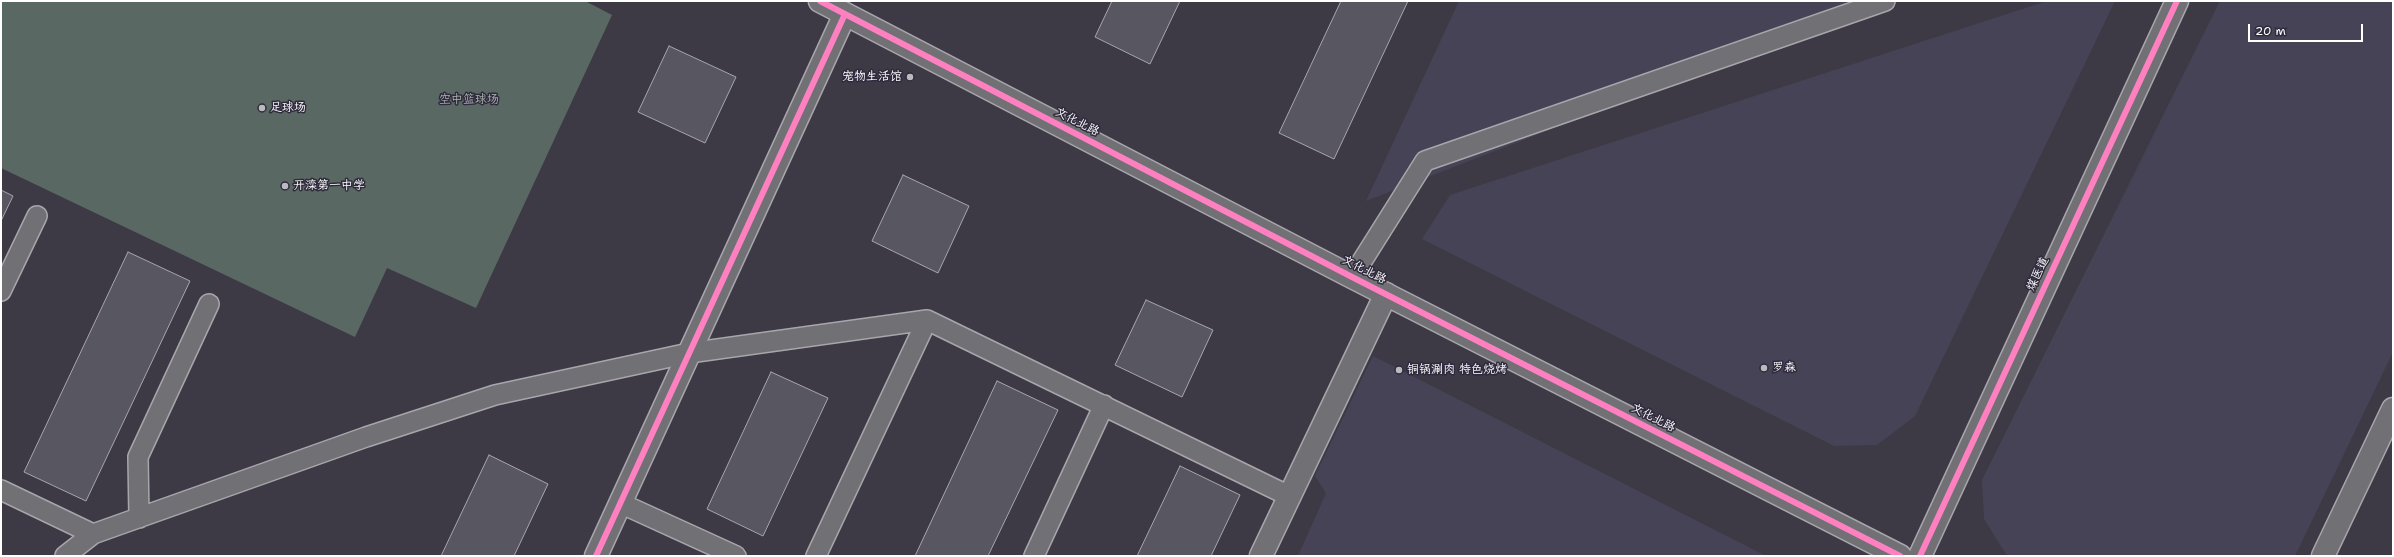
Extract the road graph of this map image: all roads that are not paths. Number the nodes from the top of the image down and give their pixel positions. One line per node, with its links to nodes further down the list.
1 (820, 1): 4 (street, 文化北路)
2 (1885, 1): 6 (lane)
3 (2177, 1): 26 (street, 煤医道)
4 (845, 14): 6 (street, 文化北路); 11 (street)
5 (37, 216): 7 (lane)
6 (1352, 277): 8 (street, 文化北路)
7 (1, 291)
8 (1386, 294): 15 (street); 25 (street, 文化北路)
9 (209, 304): 17 (lane)
10 (927, 320): 11 (lane); 12 (lane); 22 (lane)
11 (689, 353): 16 (street); 17 (lane)
12 (1104, 405): 15 (lane); 23 (lane)
13 (2393, 409): 27 (street)
14 (1, 490): 18 (lane)
15 (1289, 496): 24 (street)
16 (620, 502): 20 (street); 21 (lane)
17 (139, 518): 18 (lane)
18 (93, 534): 19 (lane)
19 (65, 556)
20 (596, 556)
21 (736, 556)
22 (816, 556)
23 (1034, 556)
24 (1261, 556)
25 (1900, 556)
26 (1920, 556)
27 (2323, 556)

